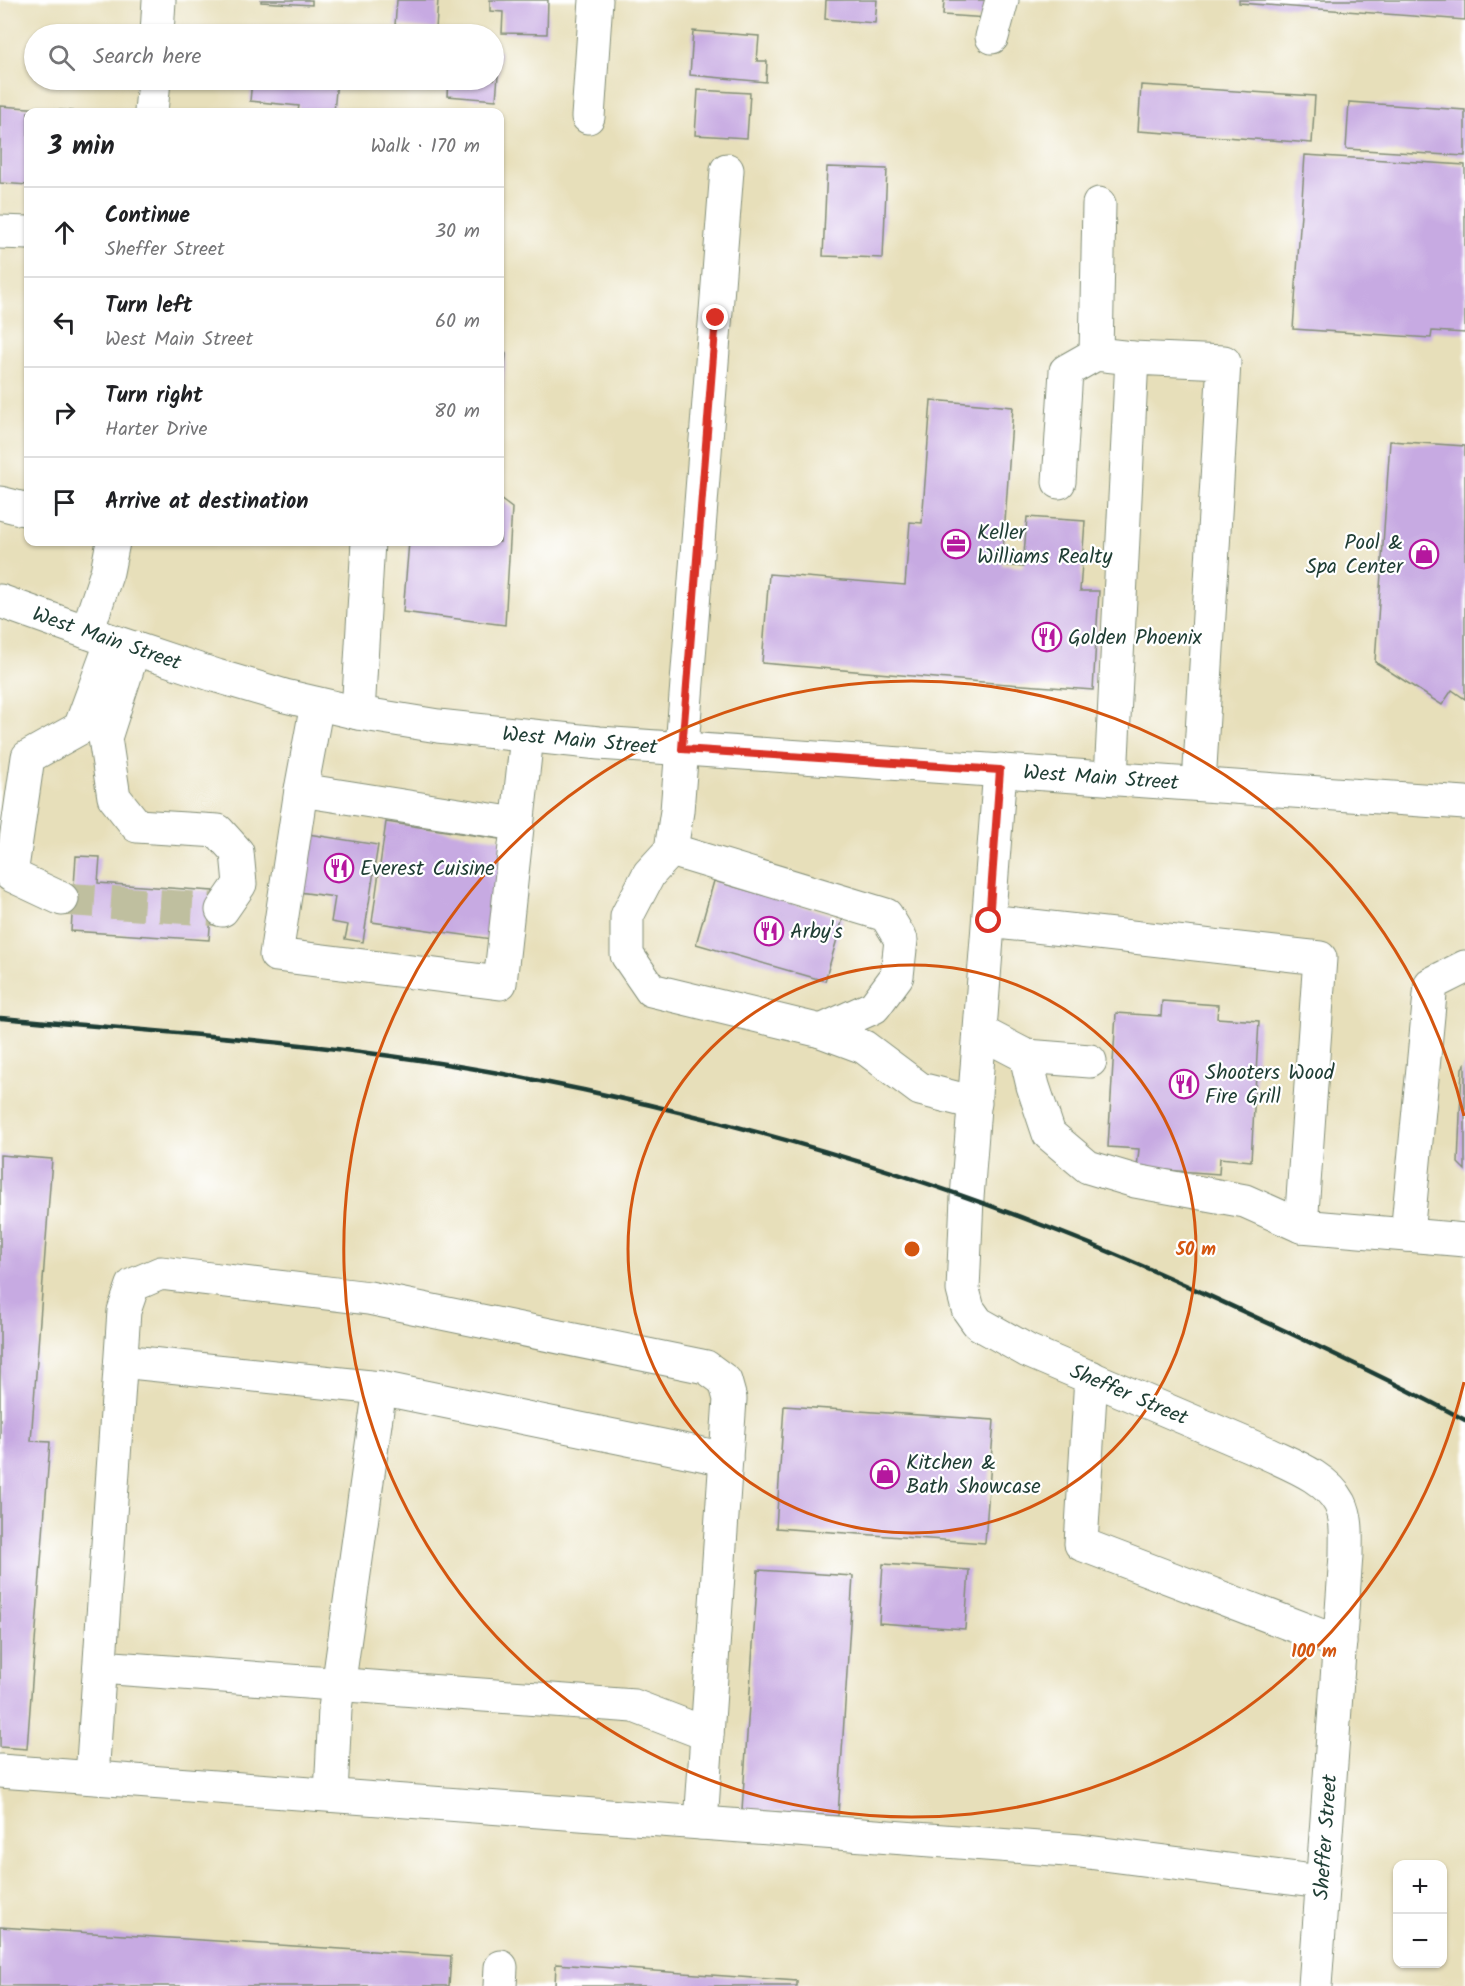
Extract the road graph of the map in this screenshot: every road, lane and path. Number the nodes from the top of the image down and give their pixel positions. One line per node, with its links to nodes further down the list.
1 (159, 0): 4 (street)
2 (596, 0): 8 (street)
3 (1002, 0): 5 (street)
4 (158, 24)
5 (992, 36)
6 (153, 90): 7 (street)
7 (151, 108)
8 (588, 117)
9 (727, 170): 25 (street)
10 (1099, 204): 13 (street)
11 (0, 232): 12 (street)
12 (24, 233)
13 (1096, 354): 14 (street); 15 (street)
14 (1132, 358): 28 (street); 30 (street)
15 (1059, 482)
16 (0, 502): 17 (street)
17 (24, 509)
18 (112, 546): 21 (street)
19 (367, 551): 23 (street)
20 (0, 601): 21 (street, West Main Street)
21 (111, 641): 22 (street, West Main Street); 26 (street); 37 (street)
22 (317, 704): 23 (street, West Main Street); 31 (street)
23 (358, 713): 24 (street, West Main Street)
24 (527, 736): 25 (street, West Main Street); 33 (street)
25 (682, 749): 27 (street, West Main Street); 34 (street)
26 (28, 758): 29 (street); 35 (street)
27 (1000, 770): 28 (street, West Main Street); 38 (street, Sheffer Street)
28 (1111, 777): 30 (street, West Main Street)
29 (0, 783)
30 (1199, 784): 32 (street, West Main Street)
31 (301, 790): 33 (street); 33 (street)
32 (1465, 803)
33 (516, 824)
34 (671, 850): 40 (street); 40 (street)
35 (6, 869): 36 (street)
36 (62, 899)
37 (222, 910)
38 (989, 921): 41 (street, Sheffer Street); 45 (street)
39 (1465, 967): 46 (street)
40 (821, 1030): 44 (street)
41 (980, 1032): 42 (street); 44 (street, Sheffer Street)
42 (1026, 1056): 43 (street); 45 (street)
43 (1090, 1061)
44 (975, 1103): 49 (street, Sheffer Street)
45 (1301, 1226): 46 (street)
46 (1407, 1235): 47 (street)
47 (1465, 1240)
48 (121, 1360): 50 (street); 51 (street); 53 (street)
49 (1091, 1377): 52 (street, Sheffer Street); 52 (street)
50 (380, 1388): 51 (street); 54 (street)
51 (726, 1459): 55 (street)
52 (1340, 1642): 60 (street, Sheffer Street)
53 (100, 1667): 54 (street); 57 (street)
54 (339, 1683): 55 (street); 58 (street)
55 (707, 1734): 59 (street)
56 (0, 1771): 57 (street)
57 (92, 1777): 58 (street)
58 (331, 1795): 59 (street)
59 (701, 1822): 60 (street)
60 (1322, 1882): 61 (street, Sheffer Street)
61 (1315, 1986)

